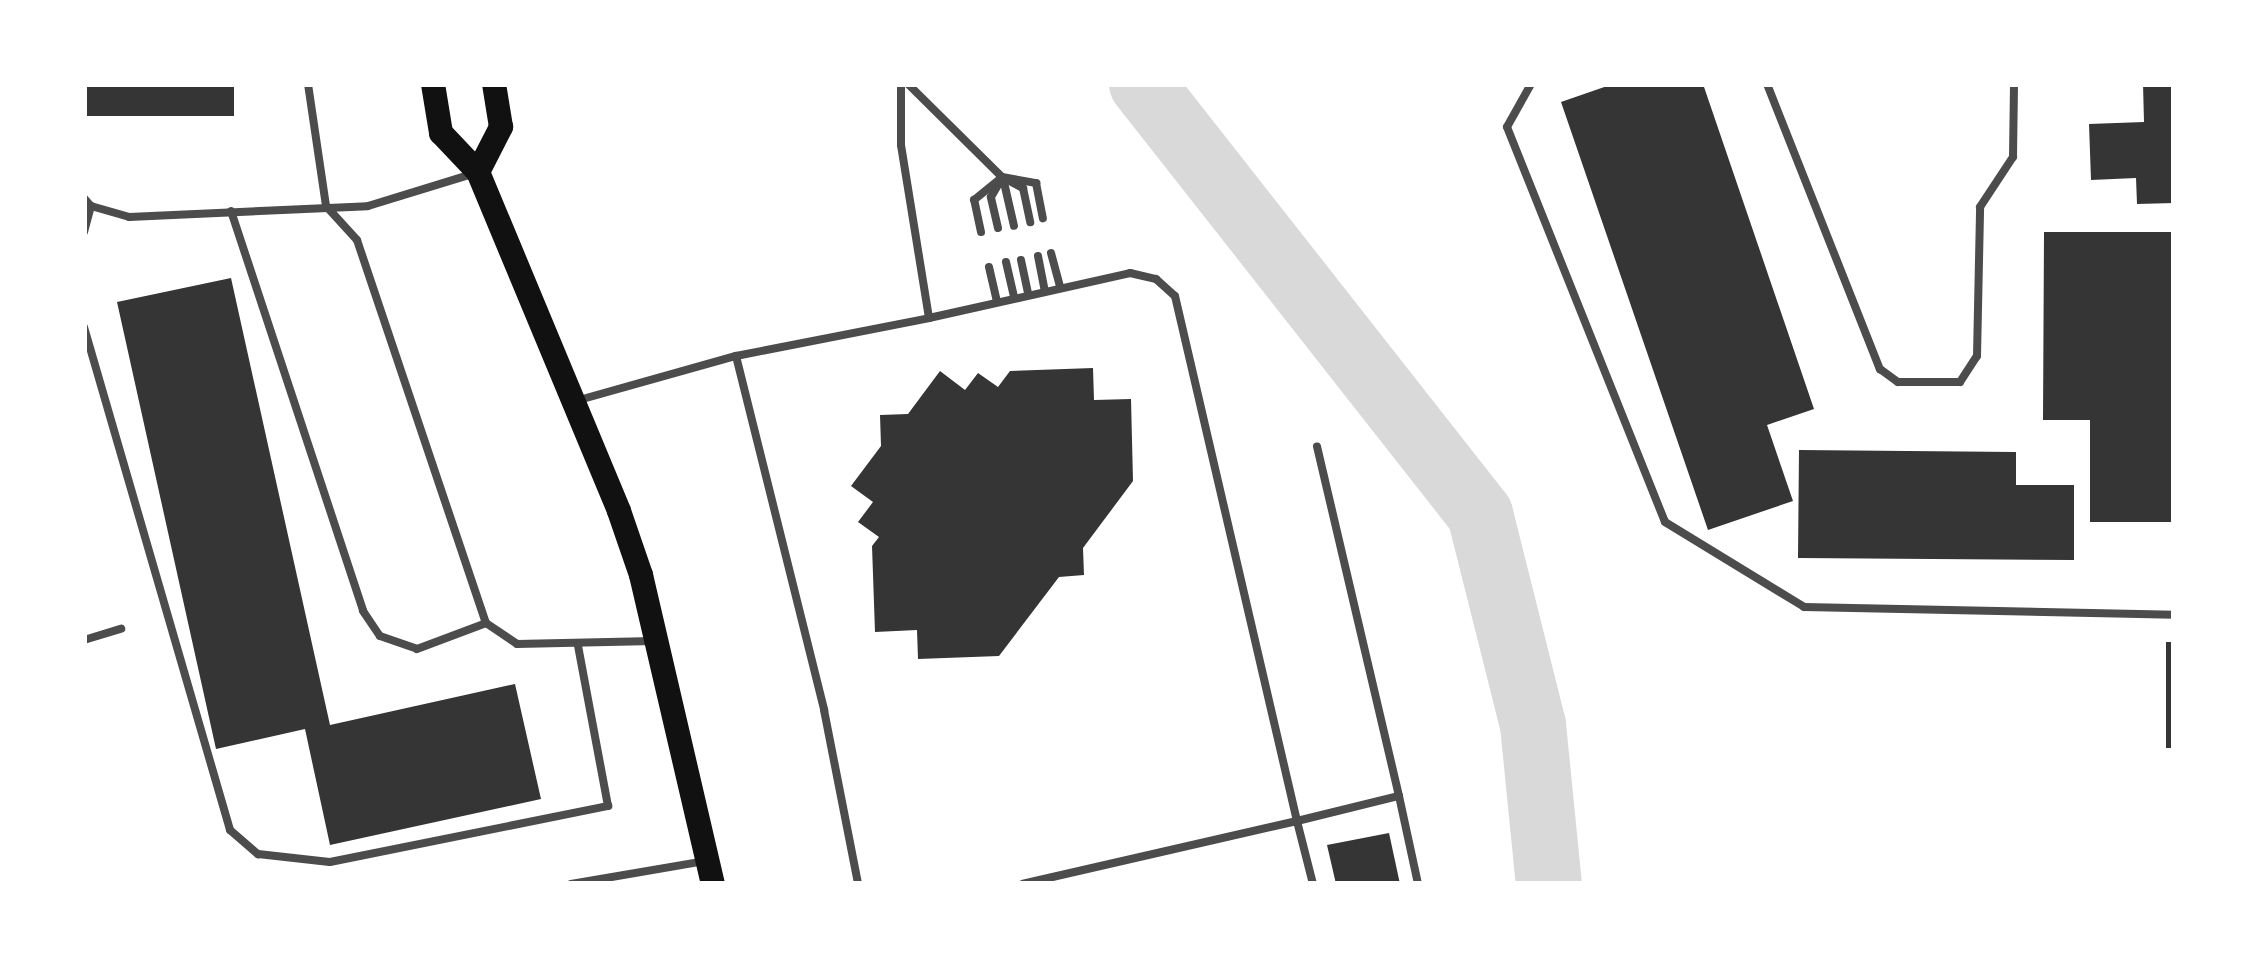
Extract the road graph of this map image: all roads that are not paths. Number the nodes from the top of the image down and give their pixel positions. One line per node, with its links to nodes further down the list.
1 (308, 84): 15 (lane)
2 (418, 84): 11 (main road)
3 (433, 84): 11 (main road)
4 (494, 84): 10 (main road)
5 (508, 84): 10 (main road)
6 (905, 84): 13 (lane); 33 (lane)
7 (1531, 84): 38 (lane)
8 (1767, 84): 9 (lane)
9 (2014, 84)
10 (501, 127): 12 (main road)
11 (441, 133): 12 (main road)
12 (478, 172): 15 (lane); 36 (main road)
13 (1003, 177): 17 (lane); 18 (lane); 19 (lane); 20 (lane); 22 (lane)
14 (88, 202): 16 (lane); 21 (lane)
15 (326, 206): 16 (lane); 39 (lane)
16 (231, 211): 39 (lane)
17 (1043, 218)
18 (1030, 221)
19 (1014, 226)
20 (998, 228)
21 (84, 232)
22 (981, 232)
23 (1051, 253): 28 (lane)
24 (1038, 256): 29 (lane)
25 (1021, 260): 30 (lane)
26 (1006, 262): 31 (lane)
27 (989, 267): 32 (lane)
28 (1060, 287): 29 (lane); 45 (lane)
29 (1045, 291): 30 (lane)
30 (1028, 295): 31 (lane)
31 (1014, 298): 32 (lane)
32 (997, 302): 33 (lane)
33 (929, 318): 35 (lane)
34 (84, 327): 43 (lane)
35 (736, 356): 36 (lane); 48 (lane)
36 (577, 400): 42 (main road)
37 (1317, 447): 44 (lane)
38 (2174, 616)
39 (486, 623): 43 (lane)
40 (121, 628): 41 (lane)
41 (84, 640)
42 (656, 641): 43 (lane); 46 (main road)
43 (578, 646)
44 (1399, 796): 45 (lane); 51 (lane)
45 (1297, 821): 49 (lane); 50 (lane)
46 (710, 873): 47 (lane)
47 (571, 884)
48 (858, 884)
49 (1023, 884)
50 (1313, 884)
51 (1418, 884)

